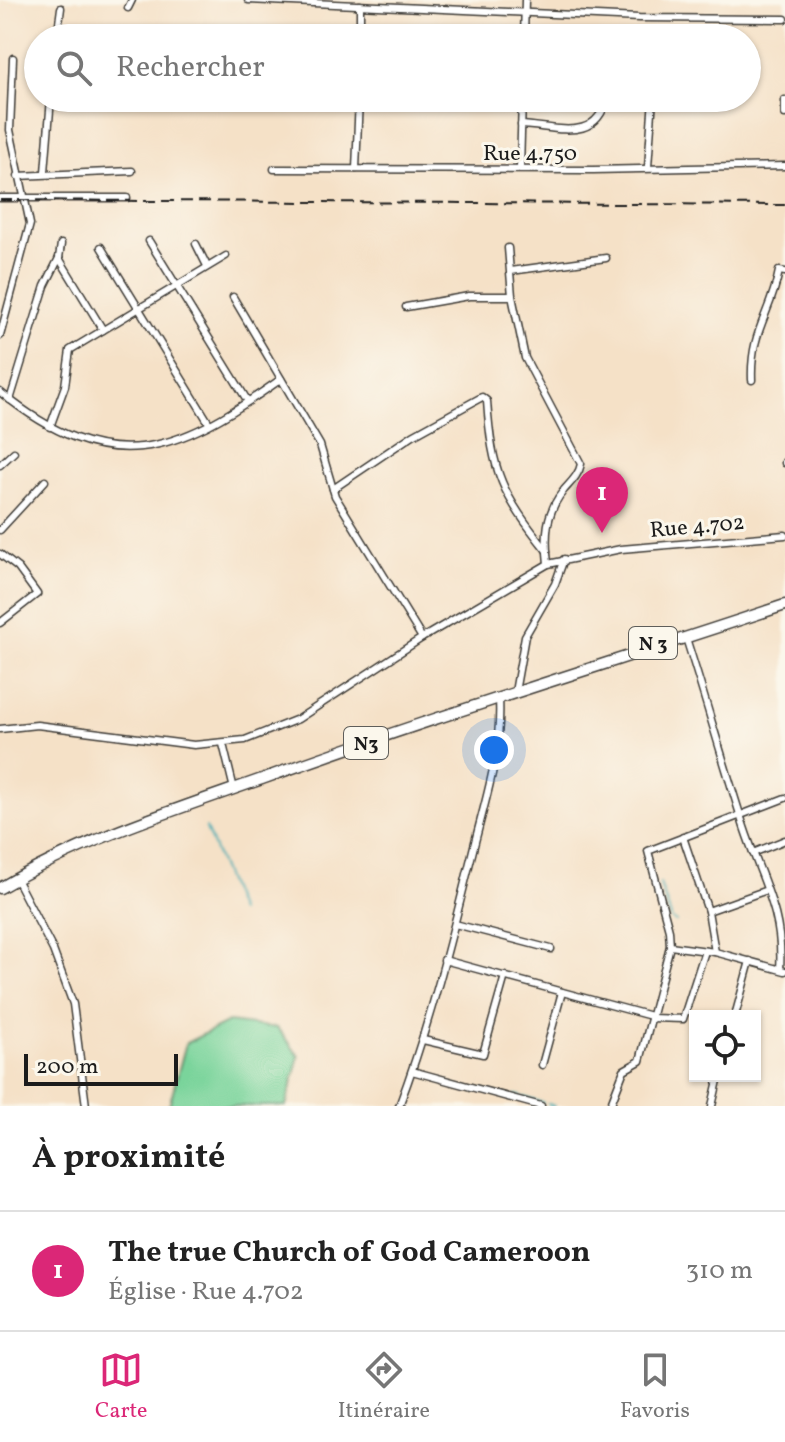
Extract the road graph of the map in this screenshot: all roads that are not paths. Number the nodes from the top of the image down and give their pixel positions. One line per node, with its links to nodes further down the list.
1 (132, 0): 6 (street)
2 (248, 0): 4 (street)
3 (525, 0): 7 (street)
4 (360, 5): 7 (street); 10 (street)
5 (61, 8): 9 (street)
6 (128, 8)
7 (525, 11): 8 (street); 11 (street)
8 (785, 19)
9 (59, 24)
10 (360, 24)
11 (525, 24)
12 (13, 58): 21 (street)
13 (785, 100): 19 (street)
14 (50, 112): 29 (street)
15 (358, 112): 26 (street)
16 (521, 112): 20 (street)
17 (602, 112): 20 (street)
18 (652, 112): 24 (street)
19 (785, 114)
20 (521, 125): 27 (street)
21 (10, 130): 22 (street); 30 (street)
22 (0, 131)
23 (785, 166): 24 (street, Rue 4.750)
24 (648, 167): 27 (street, Rue 4.750)
25 (274, 169): 26 (street, Rue 4.750)
26 (356, 169): 27 (street, Rue 4.750)
27 (520, 169)
28 (132, 171): 29 (street)
29 (45, 172): 30 (street)
30 (18, 176): 31 (street)
31 (23, 197): 32 (street); 33 (street); 51 (street)
32 (0, 198)
33 (127, 198)
34 (149, 241): 45 (street)
35 (61, 244): 40 (street)
36 (196, 244): 42 (street)
37 (101, 247): 49 (street)
38 (508, 248): 43 (street)
39 (226, 256): 42 (street)
40 (59, 258): 50 (street); 55 (street)
41 (606, 258): 43 (street)
42 (207, 266): 45 (street)
43 (511, 271): 46 (street)
44 (785, 272): 53 (street)
45 (178, 285): 49 (street); 56 (street)
46 (512, 296): 48 (street); 65 (street)
47 (233, 297): 52 (street)
48 (406, 307)
49 (139, 311): 50 (street); 57 (street)
50 (103, 330): 58 (street)
51 (0, 336)
52 (281, 379): 56 (street); 62 (street)
53 (752, 380)
54 (0, 392): 55 (street)
55 (10, 400): 58 (street)
56 (247, 400): 57 (street)
57 (209, 423): 58 (street)
58 (50, 427)
59 (14, 452): 60 (street)
60 (0, 465)
61 (45, 481): 63 (street)
62 (333, 489): 65 (street); 73 (street)
63 (0, 530)
64 (785, 535): 67 (street, Rue 4.702)
65 (547, 551): 68 (street)
66 (0, 554): 72 (street)
67 (564, 559): 68 (street, Rue 4.702); 75 (street)
68 (548, 564): 73 (street, Rue 4.702)
69 (785, 598): 71 (highway, N 3)
70 (785, 605): 71 (highway, N 3)
71 (729, 620): 74 (highway, N 3); 75 (highway, N 3)
72 (0, 623)
73 (422, 638): 78 (street, Rue 4.702)
74 (686, 638): 75 (highway, N 3); 81 (street)
75 (518, 691): 76 (highway, N 3)
76 (499, 698): 79 (highway, N3); 89 (street)
77 (0, 729): 78 (street, Rue 4.702)
78 (223, 744): 79 (street)
79 (234, 789): 85 (highway)
80 (785, 798): 81 (street)
81 (741, 814): 82 (street); 84 (street)
82 (683, 837): 88 (street); 90 (street)
83 (785, 840): 84 (street)
84 (753, 853): 87 (street)
85 (15, 879): 86 (highway); 105 (street)
86 (0, 888)
87 (767, 890): 88 (street); 96 (street)
88 (708, 911): 93 (street)
89 (455, 924): 91 (street); 94 (street)
90 (670, 946): 92 (street); 100 (street)
91 (551, 949)
92 (705, 951): 93 (street); 100 (street)
93 (715, 952): 95 (street)
94 (444, 960): 97 (street); 101 (street)
95 (750, 961): 96 (street); 99 (street)
96 (782, 970)
97 (505, 976): 98 (street); 101 (street)
98 (562, 992): 100 (street); 102 (street)
99 (737, 1010)
100 (651, 1017): 108 (street)
101 (423, 1040): 103 (street)
102 (542, 1065)
103 (412, 1071): 106 (street); 107 (street)
104 (718, 1082): 109 (street)
105 (86, 1106)
106 (399, 1106)
107 (541, 1106)
108 (610, 1106)
109 (712, 1106)

